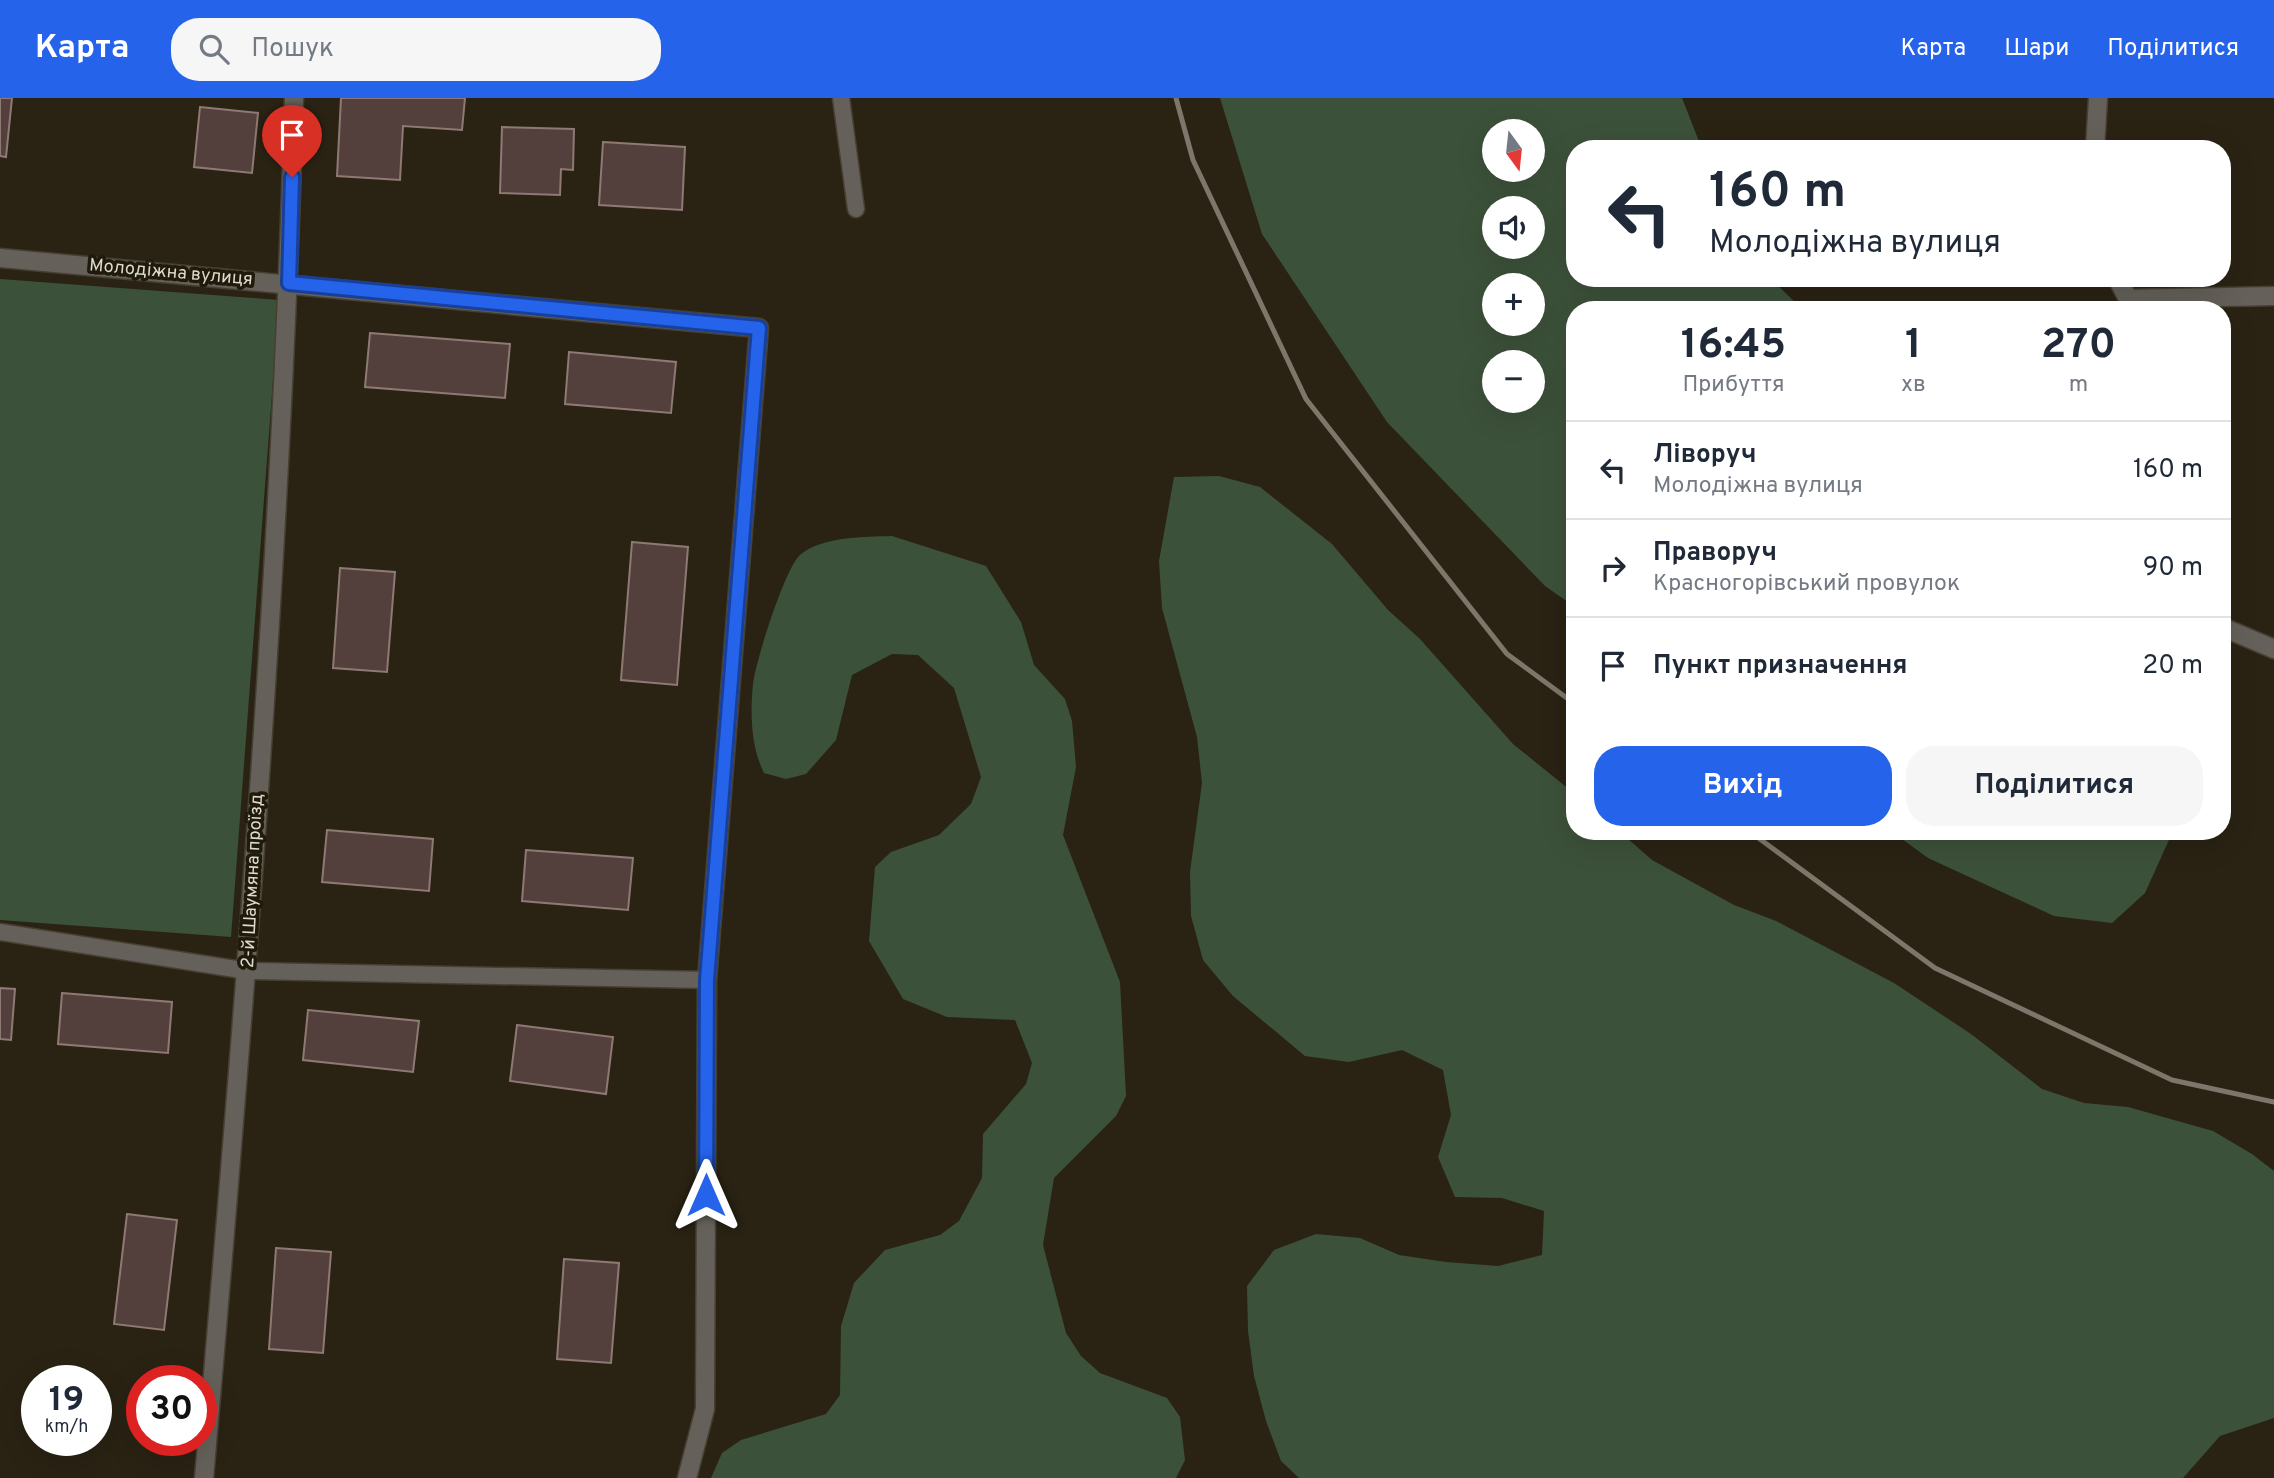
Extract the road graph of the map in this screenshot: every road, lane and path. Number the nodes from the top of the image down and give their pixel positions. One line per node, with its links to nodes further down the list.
1 (294, 98): 7 (street, 2-й Шаумяна проїзд)
2 (841, 98): 5 (lane)
3 (2098, 98): 4 (street)
4 (2096, 140)
5 (856, 209)
6 (0, 258): 7 (street, Молодіжна вулиця)
7 (289, 283): 13 (street, 2-й Шаумяна проїзд); 14 (street, Молодіжна вулиця)
8 (2274, 296): 9 (street)
9 (2183, 301)
10 (2231, 631): 11 (street)
11 (2274, 649)
12 (0, 932): 13 (lane)
13 (248, 971): 14 (lane); 15 (street, 2-й Шаумяна проїзд)
14 (707, 980): 16 (street)
15 (204, 1478)
16 (687, 1478)

